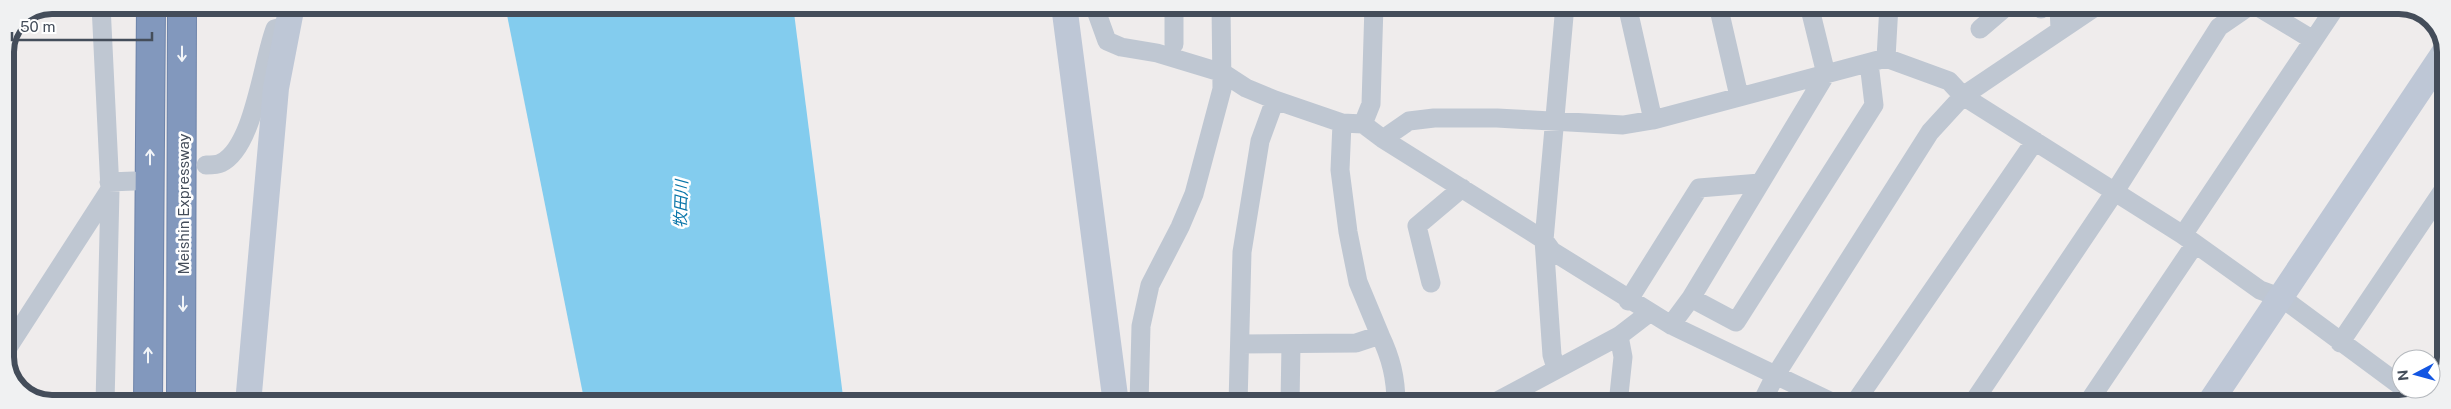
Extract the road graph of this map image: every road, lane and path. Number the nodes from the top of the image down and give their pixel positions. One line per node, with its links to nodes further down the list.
1 (101, 14): 41 (street)
2 (151, 14): 63 (highway, one-way to 2)
3 (182, 14): 64 (highway, Meishin Expressway, one-way to 64)
4 (1065, 14): 66 (street)
5 (1097, 14): 27 (street)
6 (1174, 14): 24 (street)
7 (1221, 14): 27 (street)
8 (1374, 14): 35 (street)
9 (1564, 14): 33 (street)
10 (1629, 14): 32 (street)
11 (1720, 14): 29 (street)
12 (1812, 14): 28 (street)
13 (1887, 14): 25 (street)
14 (1998, 14): 21 (street)
15 (2051, 14): 22 (street)
16 (2084, 14): 22 (street)
17 (2238, 14): 43 (street)
18 (2270, 14): 23 (street)
19 (2331, 14): 23 (street)
20 (291, 15): 38 (street); 65 (street)
21 (1980, 29)
22 (2060, 30): 30 (street)
23 (2313, 40): 45 (street)
24 (1174, 44)
25 (1878, 61): 28 (street); 30 (street); 48 (street)
26 (2437, 64): 49 (street)
27 (1223, 73): 31 (street); 67 (street)
28 (1826, 74): 29 (street); 40 (street)
29 (1739, 96): 32 (street)
30 (1963, 96): 37 (street); 60 (street)
31 (1275, 100): 34 (street); 57 (street)
32 (1653, 120): 33 (street)
33 (1554, 121): 36 (street); 46 (street)
34 (1342, 123): 35 (street); 53 (street)
35 (1364, 124): 36 (street)
36 (1383, 139): 42 (street)
37 (2034, 141): 43 (street); 75 (street)
38 (206, 165)
39 (134, 181): 41 (street)
40 (1760, 184): 48 (street); 50 (street)
41 (110, 186): 55 (street); 62 (street)
42 (1462, 188): 46 (street); 47 (street)
43 (2114, 193): 45 (street); 76 (street)
44 (2437, 199): 56 (street)
45 (2189, 239): 49 (street); 77 (street)
46 (1544, 240): 50 (street); 59 (street)
47 (1431, 283)
48 (1691, 298): 52 (street)
49 (2282, 298): 56 (street); 78 (street)
50 (1628, 300): 51 (street)
51 (1649, 313): 52 (street); 54 (street)
52 (1670, 325): 60 (street)
53 (1380, 335): 58 (street); 70 (street)
54 (1619, 336): 59 (street); 72 (street)
55 (14, 338)
56 (2340, 342): 61 (street)
57 (1240, 344): 58 (street); 68 (street)
58 (1291, 344): 69 (street)
59 (1556, 368): 71 (street)
60 (1774, 376): 73 (street); 74 (street)
61 (2391, 379)
62 (105, 395)
63 (148, 395)
64 (181, 395)
65 (249, 395)
66 (1115, 395)
67 (1139, 395)
68 (1238, 395)
69 (1290, 395)
70 (1396, 395)
71 (1525, 395)
72 (1619, 395)
73 (1765, 395)
74 (1816, 395)
75 (1860, 395)
76 (1978, 395)
77 (2093, 395)
78 (2215, 395)

